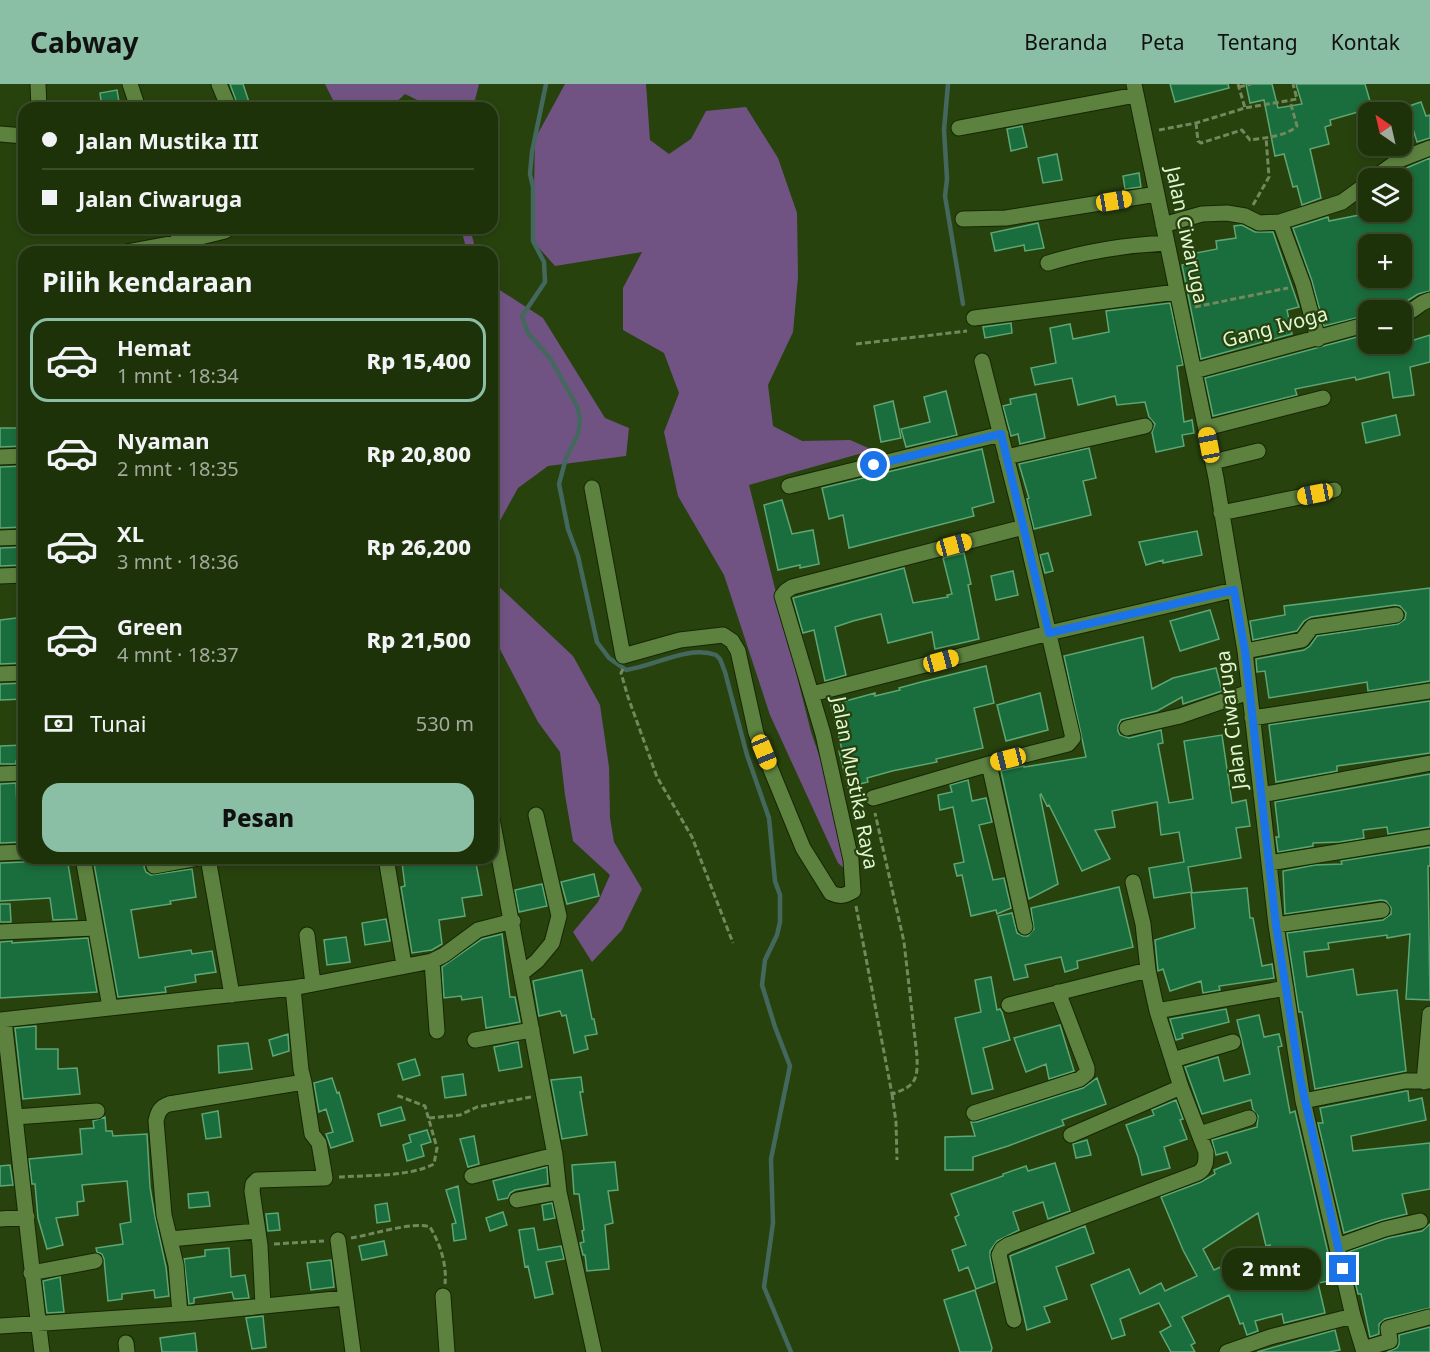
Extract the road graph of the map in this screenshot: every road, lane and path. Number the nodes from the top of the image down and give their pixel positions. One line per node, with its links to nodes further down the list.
1 (38, 84): 9 (street)
2 (130, 84): 10 (street)
3 (219, 84): 11 (street)
4 (1251, 84): 6 (path)
5 (1293, 84): 8 (path)
6 (1239, 85): 12 (path)
7 (1135, 89): 14 (street); 15 (street, Jalan Ciwaruga)
8 (1290, 101): 12 (path); 18 (path)
9 (39, 102)
10 (136, 102)
11 (226, 102)
12 (1245, 108): 13 (path)
13 (1196, 123): 15 (path); 18 (path)
14 (958, 128)
15 (1144, 133): 22 (street, Jalan Ciwaruga)
16 (0, 134): 17 (street)
17 (18, 136)
18 (1266, 137): 23 (path)
19 (1430, 148): 20 (street)
20 (1388, 168)
21 (1358, 190): 25 (street)
22 (1156, 194): 24 (street); 26 (street, Jalan Ciwaruga)
23 (1245, 216): 25 (street); 26 (street)
24 (963, 219)
25 (1280, 222): 32 (street)
26 (1163, 225): 29 (street, Jalan Ciwaruga)
27 (212, 234): 28 (street)
28 (180, 241): 30 (street)
29 (1167, 243): 31 (street); 33 (street, Jalan Ciwaruga)
30 (155, 246)
31 (1048, 263)
32 (1303, 284): 35 (path); 39 (street)
33 (1177, 292): 35 (street, Jalan Ciwaruga); 37 (street)
34 (1430, 300): 36 (street)
35 (1181, 309): 42 (street, Jalan Ciwaruga)
36 (1412, 312)
37 (974, 318): 40 (path)
38 (1358, 327): 39 (street, Gang Ivoga)
39 (1318, 339): 42 (street, Gang Ivoga)
40 (856, 344)
41 (982, 361): 46 (street)
42 (1194, 371): 45 (street, Jalan Ciwaruga)
43 (1323, 398): 45 (street)
44 (1145, 426): 50 (street)
45 (1206, 428): 51 (street, Jalan Ciwaruga)
46 (1001, 434): 50 (street); 52 (street)
47 (1258, 451): 51 (street)
48 (18, 456): 49 (street)
49 (0, 457)
50 (1006, 457): 56 (street)
51 (1213, 462): 55 (street, Jalan Ciwaruga)
52 (789, 486)
53 (592, 488): 65 (street)
54 (1334, 490): 55 (street)
55 (1221, 513): 61 (street, Jalan Ciwaruga)
56 (1024, 527): 63 (street); 70 (street)
57 (18, 537): 58 (street)
58 (0, 538)
59 (18, 575): 60 (street)
60 (0, 576)
61 (1234, 590): 63 (street, Jalan Mustika Raya); 64 (street, Jalan Ciwaruga)
62 (1396, 615): 64 (street)
63 (1049, 633): 70 (street, Jalan Mustika Raya); 73 (street)
64 (1245, 651): 69 (street, Jalan Ciwaruga)
65 (623, 656): 91 (street, Jalan Mustika Raya); 99 (path)
66 (18, 673): 67 (street)
67 (0, 674)
68 (1430, 691): 71 (street)
69 (1249, 692): 71 (street, Jalan Ciwaruga); 72 (street)
70 (812, 694): 91 (street, Jalan Mustika Raya)
71 (1252, 718): 77 (street, Jalan Ciwaruga)
72 (1127, 728)
73 (988, 764): 78 (street); 96 (street)
74 (1430, 764): 77 (street)
75 (18, 773): 76 (street)
76 (0, 774)
77 (1261, 795): 84 (street, Jalan Ciwaruga)
78 (874, 803): 122 (path)
79 (536, 814): 103 (street)
80 (1430, 837): 84 (street)
81 (498, 848): 93 (street)
82 (18, 852): 83 (street)
83 (0, 853)
84 (1269, 863): 94 (street, Jalan Ciwaruga)
85 (84, 864): 95 (street)
86 (165, 864): 89 (street)
87 (209, 864): 108 (street)
88 (387, 864): 101 (street)
89 (154, 866)
90 (1133, 882): 102 (street)
91 (853, 891): 122 (path)
92 (1382, 910): 94 (street)
93 (513, 921): 100 (street); 103 (street)
94 (1276, 925): 106 (street, Jalan Ciwaruga)
95 (95, 927): 97 (street); 110 (street)
96 (1025, 927)
97 (0, 932)
98 (307, 935): 104 (street)
99 (734, 943)
100 (432, 961): 101 (street); 115 (street)
101 (404, 965): 104 (street)
102 (1148, 970): 107 (street); 111 (street)
103 (522, 974): 114 (street)
104 (313, 984): 105 (street)
105 (293, 988): 108 (street); 119 (street)
106 (1286, 988): 111 (street); 125 (street, Jalan Ciwaruga)
107 (1058, 992): 109 (street); 127 (street)
108 (232, 995): 110 (street)
109 (1009, 1005)
110 (110, 1007): 113 (street)
111 (1157, 1011): 118 (street)
112 (1430, 1014): 120 (street)
113 (2, 1020): 128 (street)
114 (532, 1030): 116 (street); 124 (street)
115 (437, 1032)
116 (475, 1040)
117 (1233, 1042): 118 (street)
118 (1173, 1060): 121 (street)
119 (304, 1082): 136 (street); 143 (street)
120 (1427, 1082): 125 (street)
121 (1181, 1087): 131 (street); 132 (street)
122 (892, 1094): 134 (path)
123 (396, 1095): 129 (path)
124 (544, 1095): 129 (path); 133 (street)
125 (1304, 1101): 145 (street, Jalan Ciwaruga)
126 (97, 1111): 128 (street)
127 (974, 1113)
128 (15, 1117): 139 (street)
129 (429, 1118): 136 (path)
130 (1249, 1118): 131 (street)
131 (1200, 1134): 154 (street)
132 (1071, 1135)
133 (555, 1155): 135 (street); 137 (street)
134 (897, 1160)
135 (472, 1176)
136 (325, 1178): 142 (street)
137 (560, 1192): 138 (street); 161 (street)
138 (517, 1200)
139 (27, 1217): 140 (street); 147 (street)
140 (0, 1219)
141 (1420, 1221): 145 (street)
142 (259, 1238): 143 (street); 144 (path); 150 (street)
143 (170, 1239): 151 (street)
144 (338, 1240): 148 (path); 149 (street)
145 (1337, 1246): 152 (street, Jalan Ciwaruga)
146 (95, 1261): 147 (street)
147 (31, 1273): 155 (street)
148 (443, 1296): 160 (street)
149 (345, 1298): 150 (street); 159 (street)
150 (263, 1306): 151 (street)
151 (180, 1314): 155 (street)
152 (1353, 1316): 157 (street, Jalan Ciwaruga); 162 (street)
153 (1429, 1317): 157 (street)
154 (1014, 1320)
155 (38, 1322): 156 (street); 158 (street)
156 (0, 1326)
157 (1364, 1351)
158 (42, 1352)
159 (353, 1352)
160 (447, 1352)
161 (594, 1352)
162 (1227, 1352)

